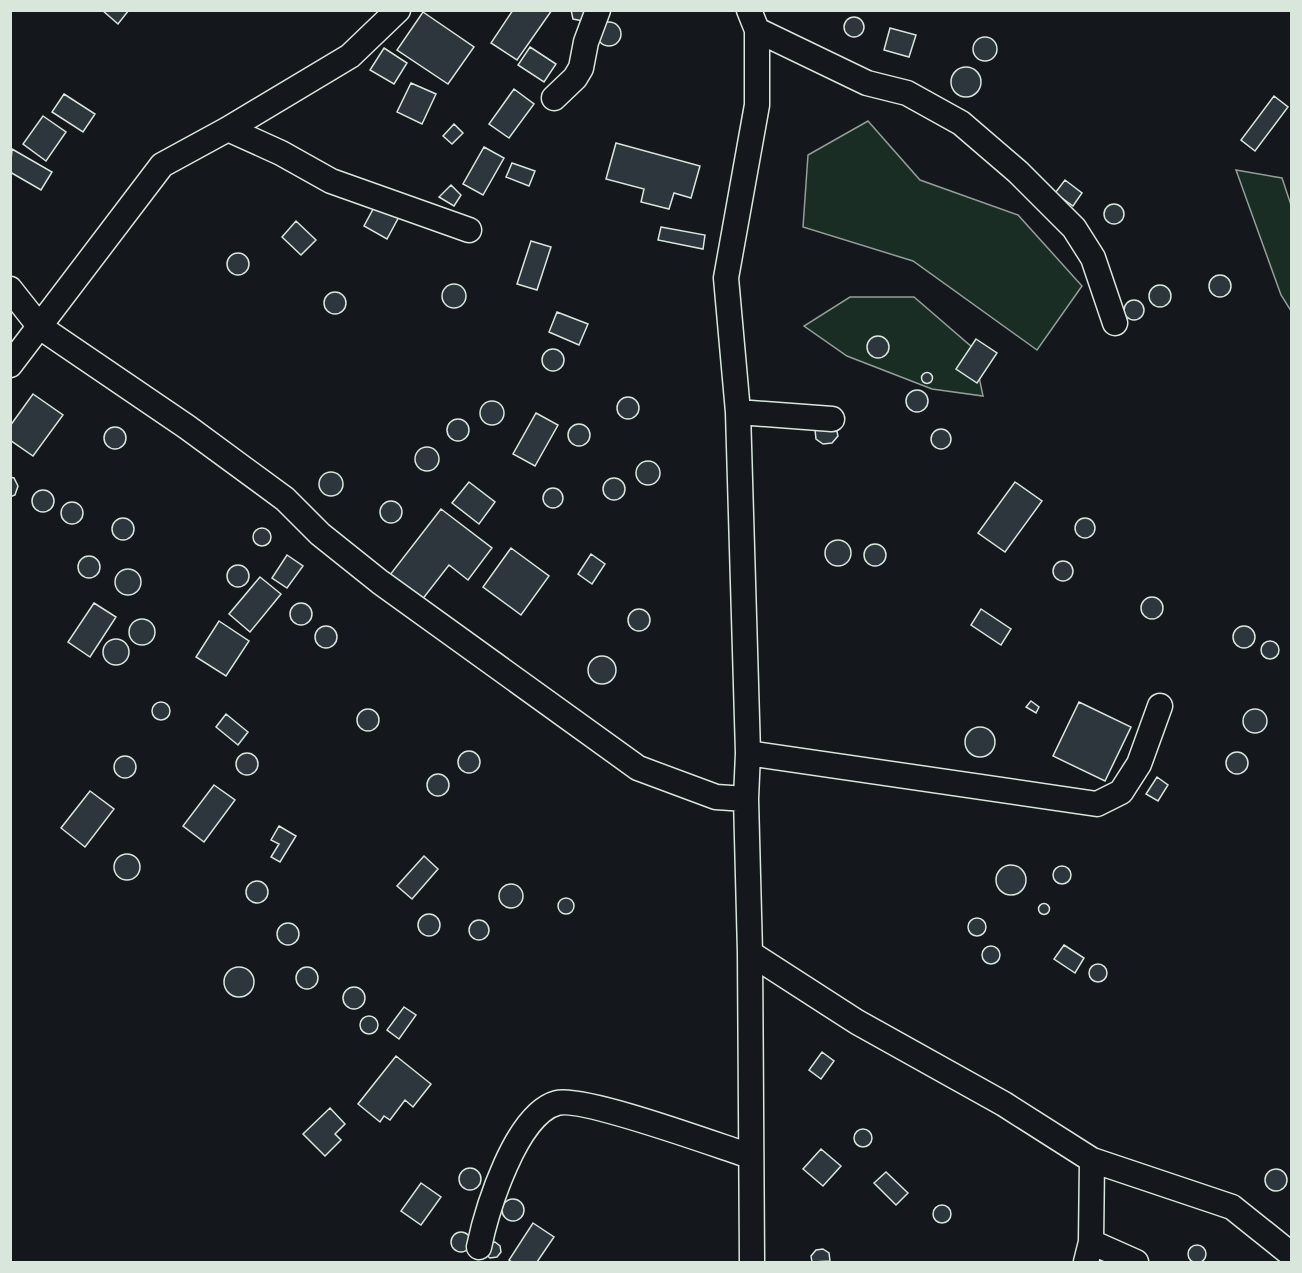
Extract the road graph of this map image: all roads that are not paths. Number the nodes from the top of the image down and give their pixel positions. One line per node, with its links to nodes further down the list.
1 (398, 10): 5 (street)
2 (598, 10): 4 (street)
3 (753, 20): 8 (street); 11 (street)
4 (554, 98)
5 (228, 129): 6 (street); 9 (street)
6 (469, 230)
7 (10, 289): 9 (street)
8 (1114, 323)
9 (40, 327): 10 (street); 15 (street)
10 (10, 365)
11 (738, 412): 12 (street); 14 (street)
12 (832, 419)
13 (1160, 706): 14 (street)
14 (748, 753): 15 (street)
15 (746, 799): 16 (street)
16 (750, 953): 17 (street); 18 (street)
17 (750, 1156): 19 (street); 22 (street)
18 (1092, 1160): 20 (street); 21 (street)
19 (479, 1247)
20 (1088, 1252): 23 (street)
21 (1292, 1255)
22 (752, 1263)
23 (1136, 1263)

